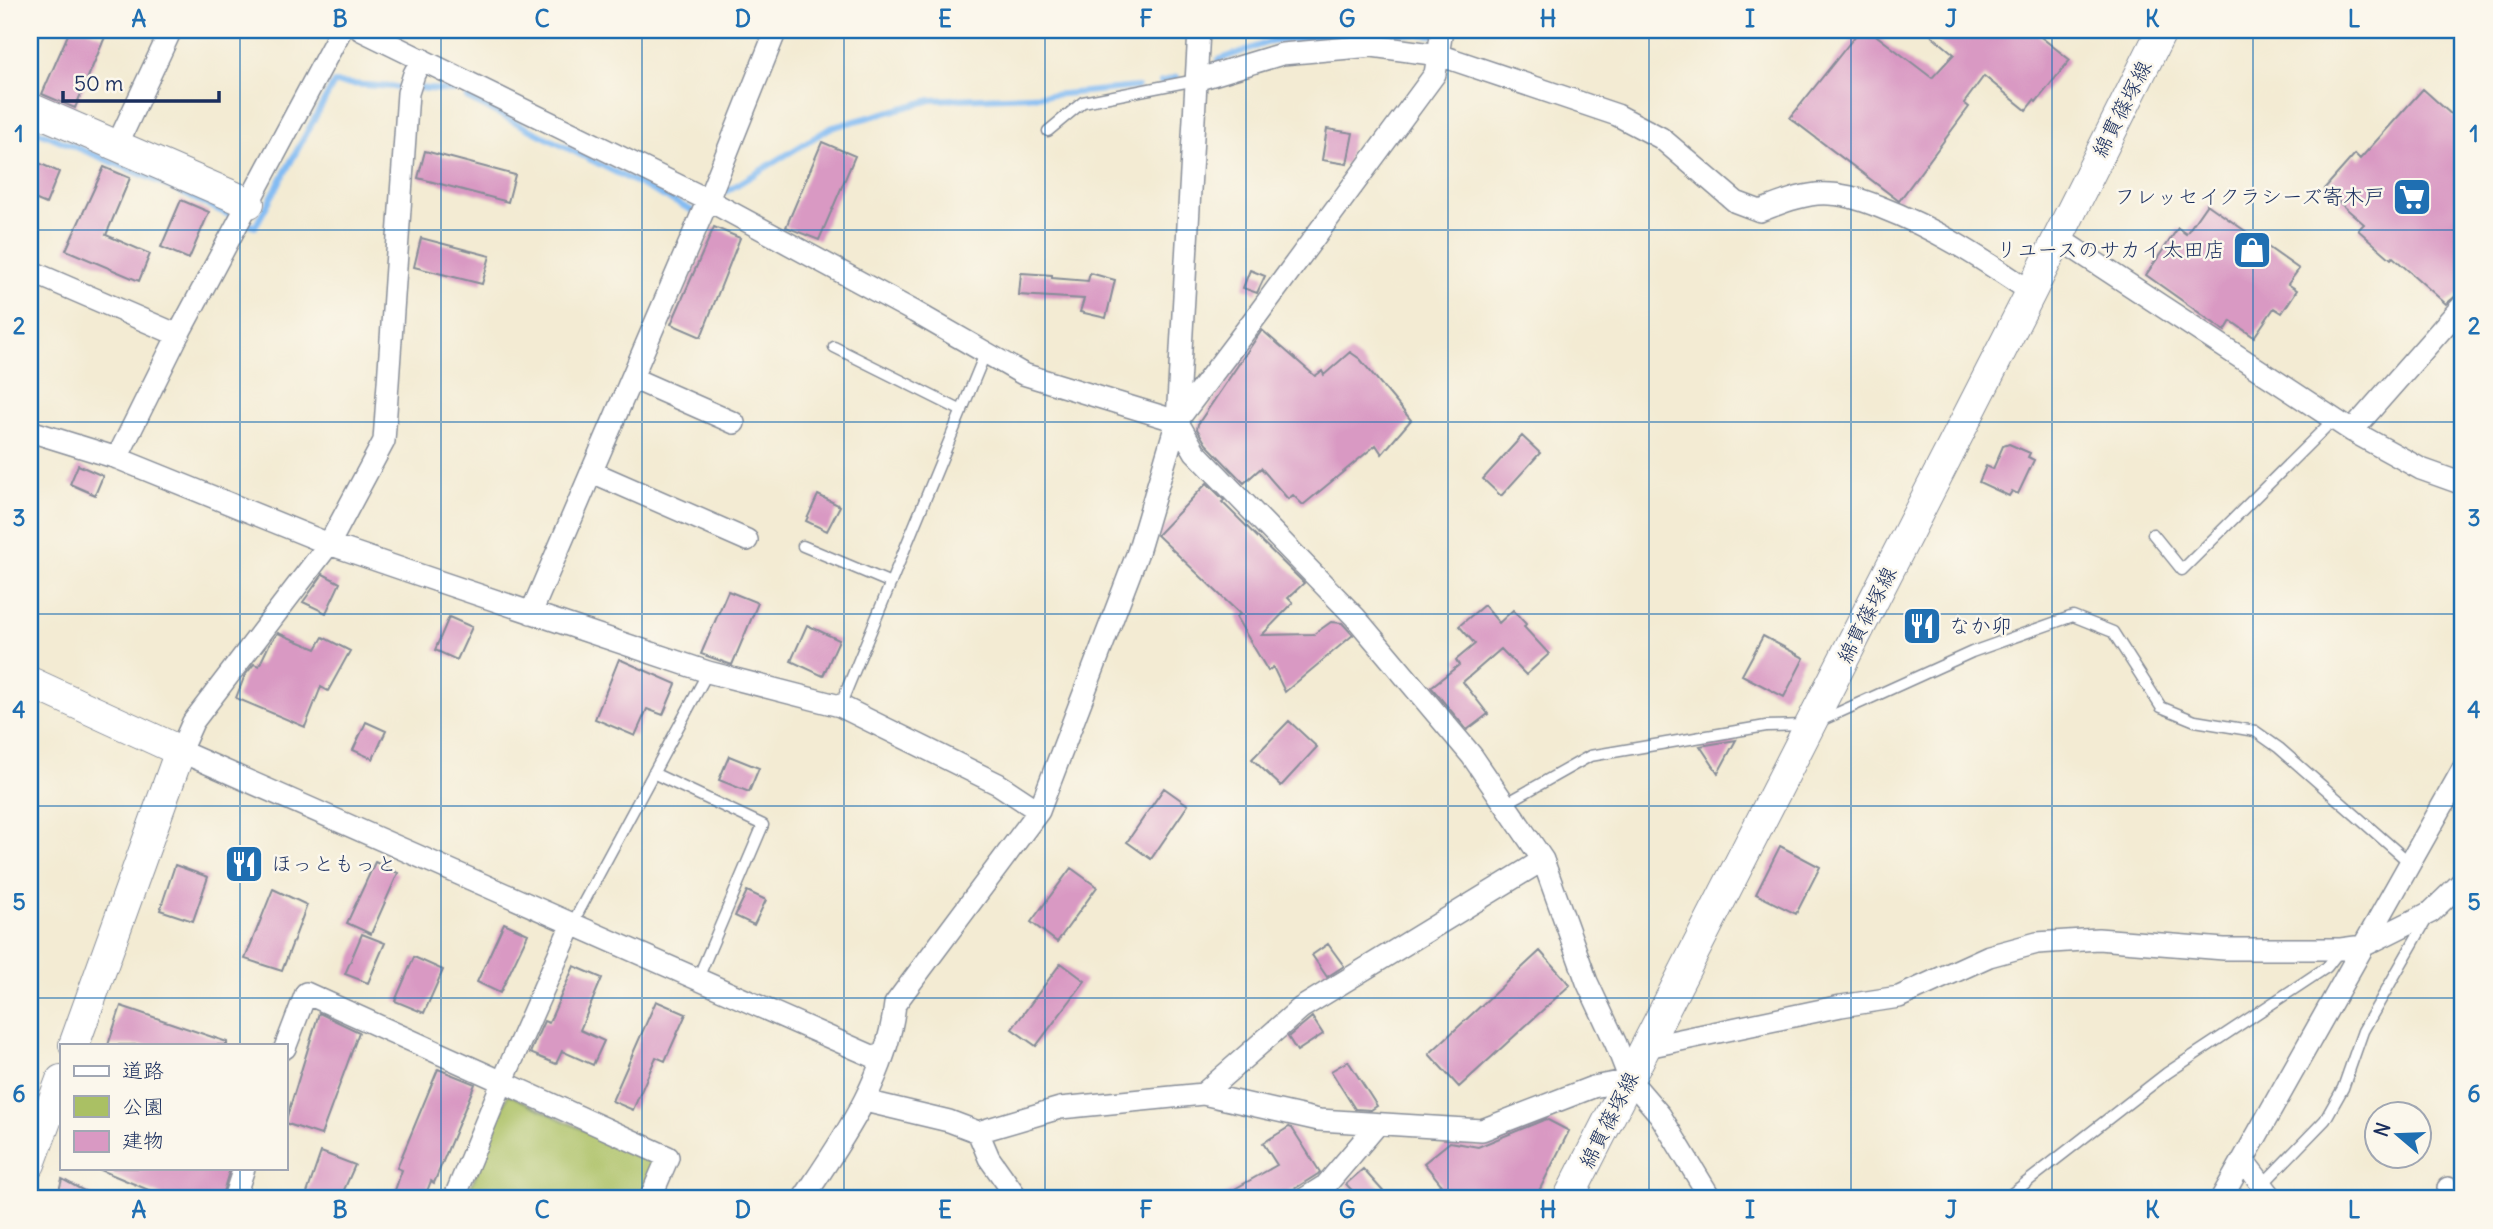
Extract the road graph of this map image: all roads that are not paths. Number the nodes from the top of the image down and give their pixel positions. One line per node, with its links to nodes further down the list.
1 (171, 30): 13 (street)
2 (341, 30): 15 (street)
3 (361, 30): 9 (street)
4 (776, 30): 14 (street)
5 (1199, 30): 10 (street)
6 (1442, 30): 8 (street)
7 (2162, 30): 16 (main road, 綿貫篠塚線)
8 (1439, 55): 10 (street); 18 (street); 25 (street)
9 (422, 59): 14 (street); 34 (street)
10 (1196, 80): 12 (lane); 25 (street)
11 (30, 108): 13 (main road)
12 (1048, 131)
13 (117, 145): 15 (main road)
14 (708, 200): 22 (street); 23 (street)
15 (249, 204): 20 (street)
16 (2058, 238): 18 (main road, 綿貫篠塚線); 27 (street)
17 (30, 271): 20 (street)
18 (2031, 292): 41 (main road, 綿貫篠塚線)
19 (2463, 305): 27 (street)
20 (178, 335): 29 (street)
21 (834, 347): 24 (lane)
22 (985, 354): 24 (lane); 25 (street)
23 (632, 378): 26 (street); 30 (street)
24 (962, 411): 36 (lane)
25 (1177, 421): 45 (street); 46 (street)
26 (734, 423)
27 (2343, 425): 31 (street); 32 (lane)
28 (30, 431): 29 (street)
29 (117, 458): 34 (street)
30 (592, 472): 33 (street); 37 (street)
31 (2463, 484)
32 (2153, 534)
33 (747, 540)
34 (329, 544): 37 (street); 42 (street)
35 (803, 546): 36 (lane)
36 (891, 583): 40 (lane)
37 (531, 613): 38 (street)
38 (708, 672): 40 (street); 44 (lane)
39 (30, 682): 42 (main road)
40 (840, 706): 46 (street)
41 (1811, 725): 45 (lane); 48 (lane); 57 (main road, 綿貫篠塚線)
42 (180, 751): 51 (street); 55 (main road)
43 (2463, 769): 48 (street)
44 (653, 773): 51 (lane); 54 (lane)
45 (1505, 804): 47 (street)
46 (1040, 811): 58 (street)
47 (1543, 860): 59 (street); 62 (street)
48 (2410, 863): 52 (street)
49 (2463, 881): 50 (street)
50 (2431, 912): 52 (street); 69 (lane)
51 (572, 924): 54 (street); 61 (street)
52 (2363, 946): 53 (street); 66 (street)
53 (2341, 949): 57 (street); 78 (lane)
54 (698, 978): 58 (street)
55 (74, 1044)
56 (287, 1044): 61 (street)
57 (1647, 1047): 59 (main road, 綿貫篠塚線)
58 (881, 1060): 63 (street)
59 (1630, 1080): 64 (street); 76 (main road, 綿貫篠塚線); 77 (street)
60 (60, 1083): 67 (main road)
61 (502, 1083): 71 (street); 72 (street)
62 (1203, 1094): 64 (street); 65 (street)
63 (865, 1101): 65 (street); 73 (street)
64 (1377, 1125): 75 (street)
65 (978, 1132): 74 (street)
66 (2243, 1160): 69 (street); 79 (street)
67 (30, 1164)
68 (243, 1170): 70 (street)
69 (2268, 1192)
70 (234, 1199)
71 (454, 1199)
72 (650, 1199)
73 (803, 1199)
74 (1018, 1199)
75 (1304, 1199)
76 (1568, 1199)
77 (1711, 1199)
78 (2005, 1199)
79 (2221, 1199)

